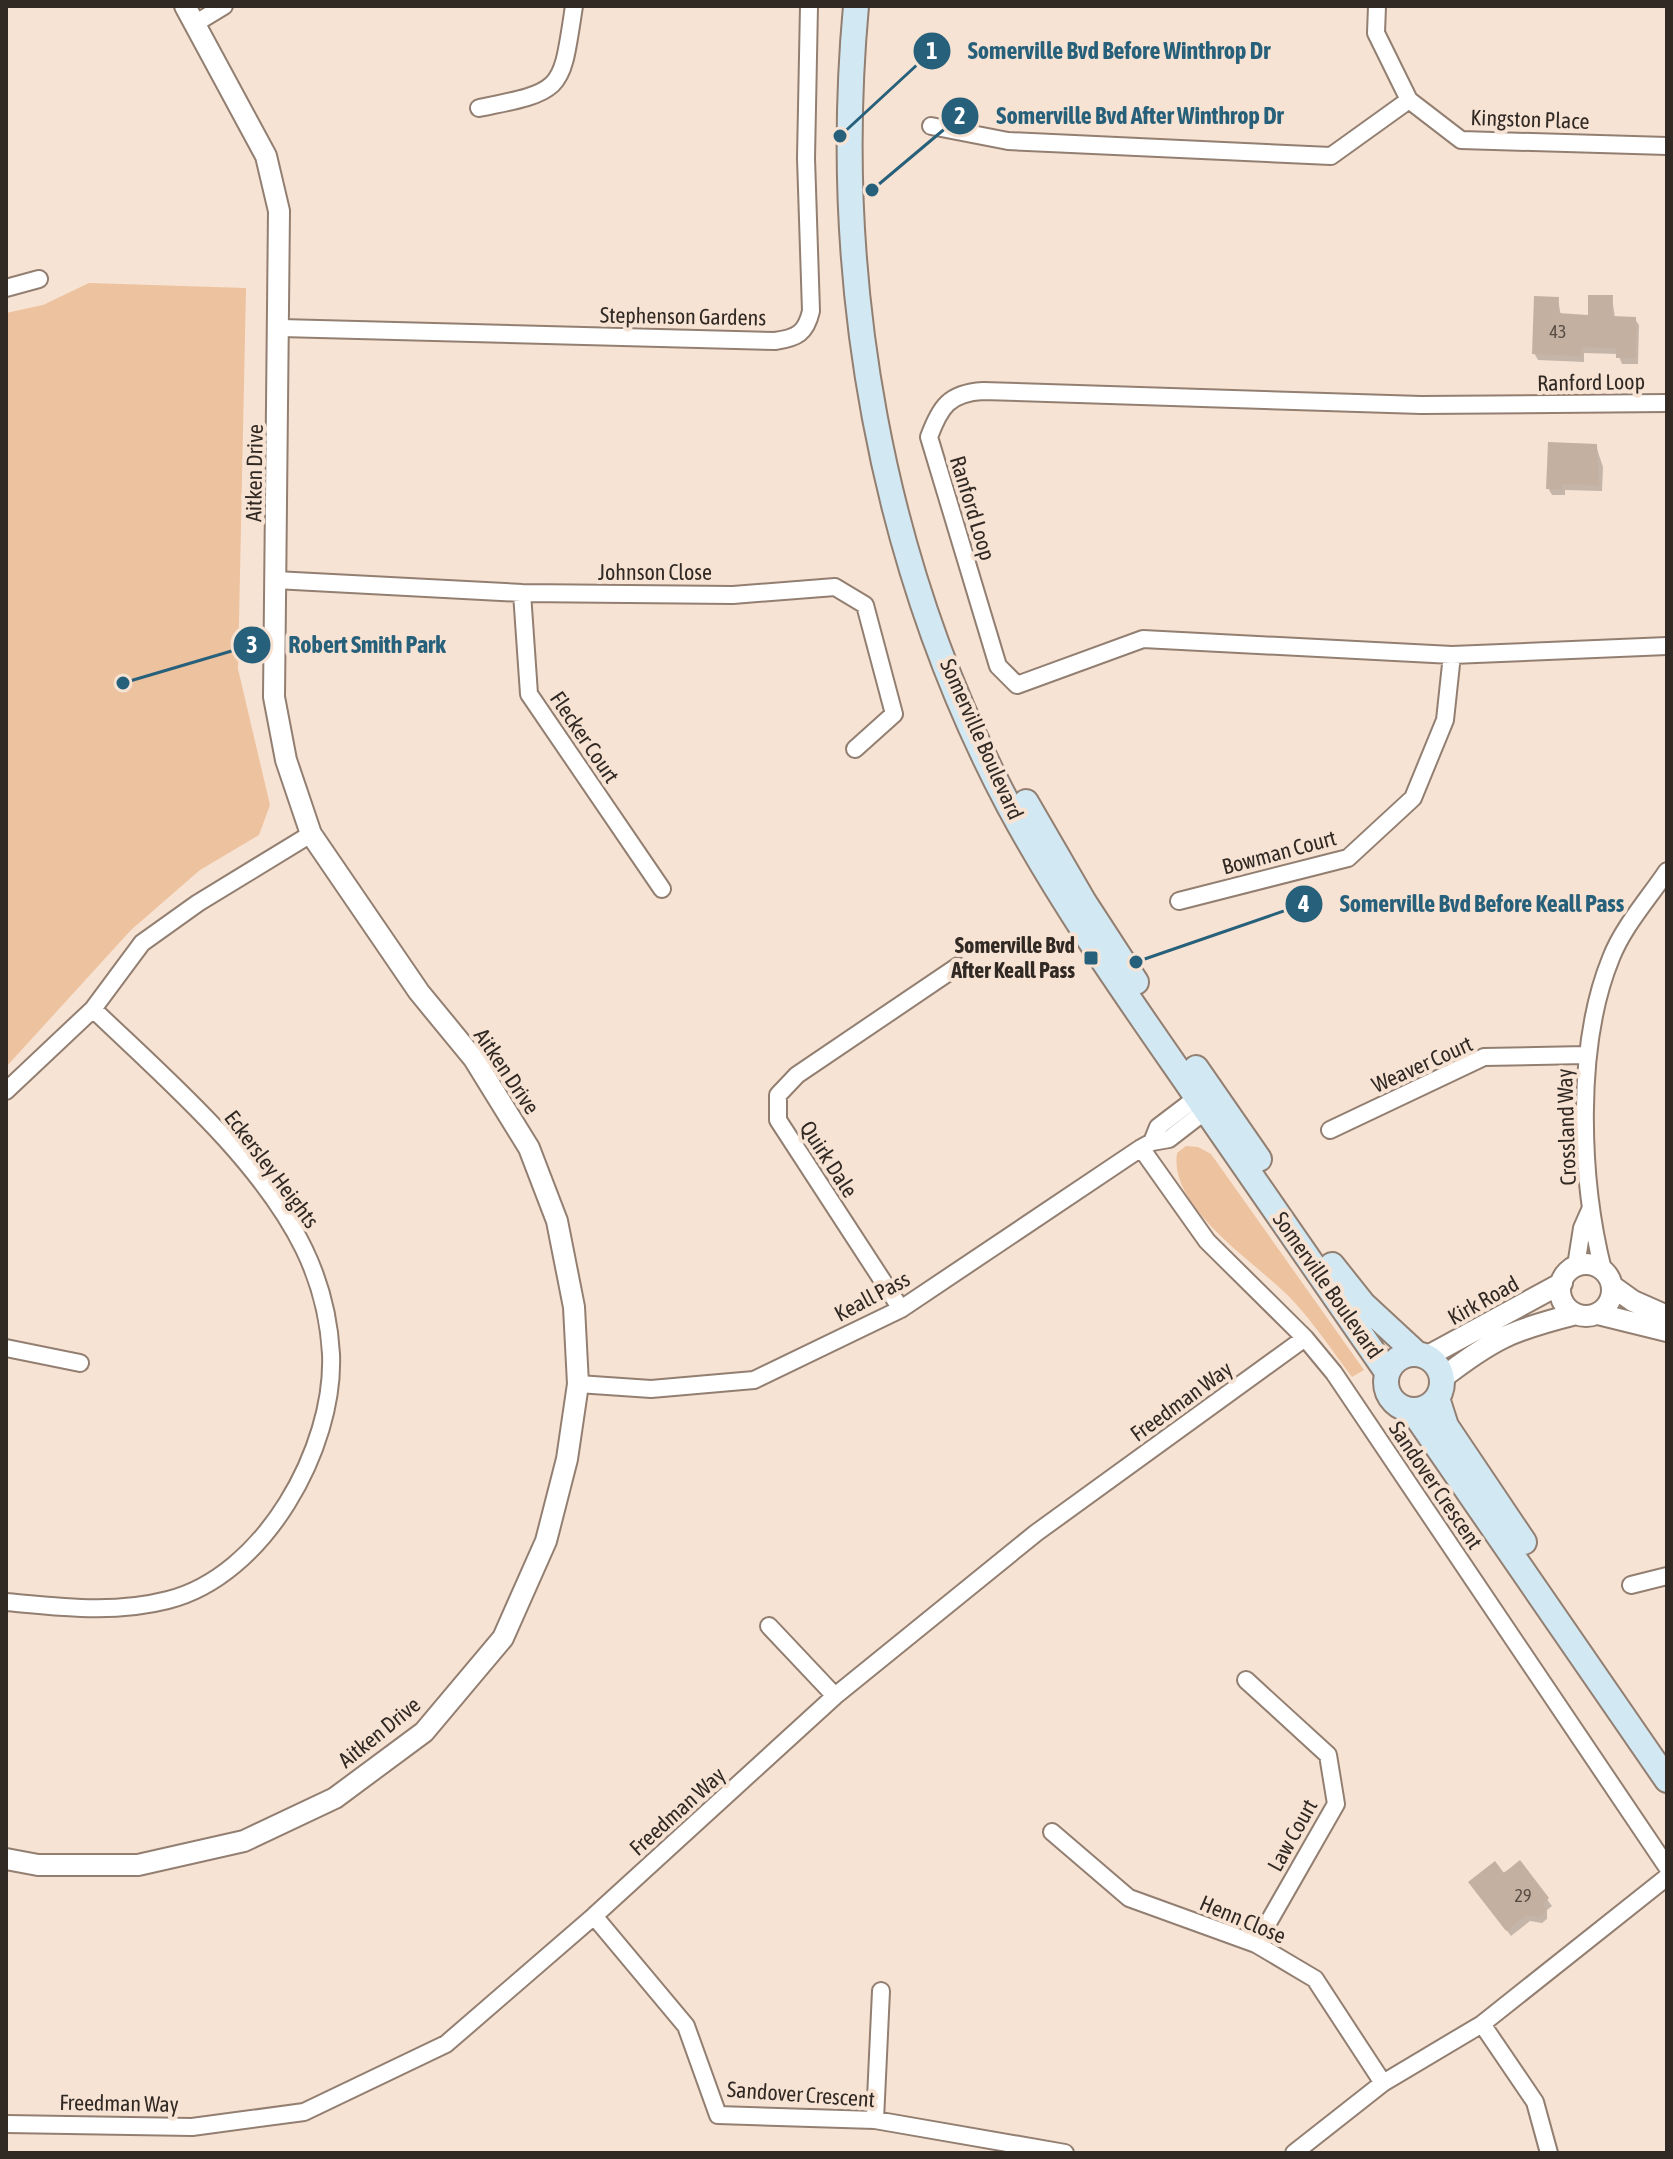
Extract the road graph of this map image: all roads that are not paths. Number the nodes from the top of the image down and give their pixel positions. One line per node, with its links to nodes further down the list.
1 (224, 6): 7 (street)
2 (574, 6): 9 (street)
3 (809, 6): 14 (street, Stephenson Gardens)
4 (856, 6): 29 (main road, Somerville Boulevard)
5 (871, 6): 29 (main road, Somerville Boulevard)
6 (1377, 6): 8 (street, Kingston Place)
7 (190, 15): 14 (street, Aitken Drive)
8 (1409, 100): 10 (street); 11 (street, Kingston Place)
9 (479, 108)
10 (931, 126)
11 (1667, 146)
12 (39, 279): 13 (street)
13 (6, 288)
14 (281, 328): 16 (street, Aitken Drive)
15 (1667, 403): 19 (street, Ranford Loop)
16 (275, 580): 17 (street, Johnson Close); 21 (street, Aitken Drive)
17 (522, 593): 20 (street, Johnson Close); 23 (street, Flecker Court)
18 (1667, 646): 19 (street, Ranford Loop)
19 (1452, 655): 24 (street, Bowman Court)
20 (855, 749)
21 (311, 834): 26 (street); 46 (street, Aitken Drive)
22 (1667, 871): 27 (street, Crossland Way)
23 (662, 889)
24 (1179, 901)
25 (958, 966): 36 (street, Quirk Dale)
26 (93, 1009): 28 (street); 51 (street, Eckersley Heights)
27 (1585, 1055): 30 (street, Weaver Court); 32 (street, Crossland Way)
28 (6, 1091)
29 (1208, 1099): 31 (street, Keall Pass); 43 (main road, Somerville Boulevard); 45 (main road, Somerville Boulevard)
30 (1330, 1130)
31 (1146, 1145): 36 (street, Keall Pass); 41 (street, Sandover Crescent)
32 (1590, 1210): 33 (street, Crossland Way); 34 (street, Crossland Way)
33 (1576, 1266): 34 (street); 35 (street)
34 (1607, 1278): 38 (street); 39 (street)
35 (1562, 1283): 37 (street); 43 (street, Kirk Road)
36 (901, 1309): 46 (street, Keall Pass)
37 (1576, 1314): 38 (street); 47 (street, Kirk Road)
38 (1598, 1314): 40 (street)
39 (1667, 1316)
40 (1667, 1331)
41 (1305, 1338): 54 (street, Freedman Way); 59 (street, Sandover Crescent)
42 (6, 1348): 44 (street)
43 (1422, 1355): 45 (main road); 47 (main road)
44 (80, 1363)
45 (1387, 1372): 48 (main road)
46 (578, 1384): 58 (street, Aitken Drive)
47 (1439, 1388): 48 (main road); 55 (main road)
48 (1412, 1410): 56 (main road)
49 (1667, 1576): 50 (street)
50 (1631, 1585)
51 (6, 1602)
52 (769, 1626): 54 (street)
53 (1246, 1680): 62 (street, Law Court)
54 (835, 1696): 61 (street, Freedman Way)
55 (1667, 1753)
56 (1667, 1780)
57 (1052, 1832): 62 (street, Henn Close)
58 (6, 1859)
59 (1667, 1867)
60 (1667, 1877): 64 (street)
61 (594, 1916): 66 (street, Sandover Crescent); 67 (street, Freedman Way)
62 (1256, 1944): 65 (street, Henn Close)
63 (881, 1991): 66 (street)
64 (1482, 2024): 65 (street); 70 (street)
65 (1383, 2083): 69 (street)
66 (875, 2120): 68 (street, Sandover Crescent)
67 (6, 2124)
68 (1065, 2153)
69 (1294, 2153)
70 (1549, 2153)

